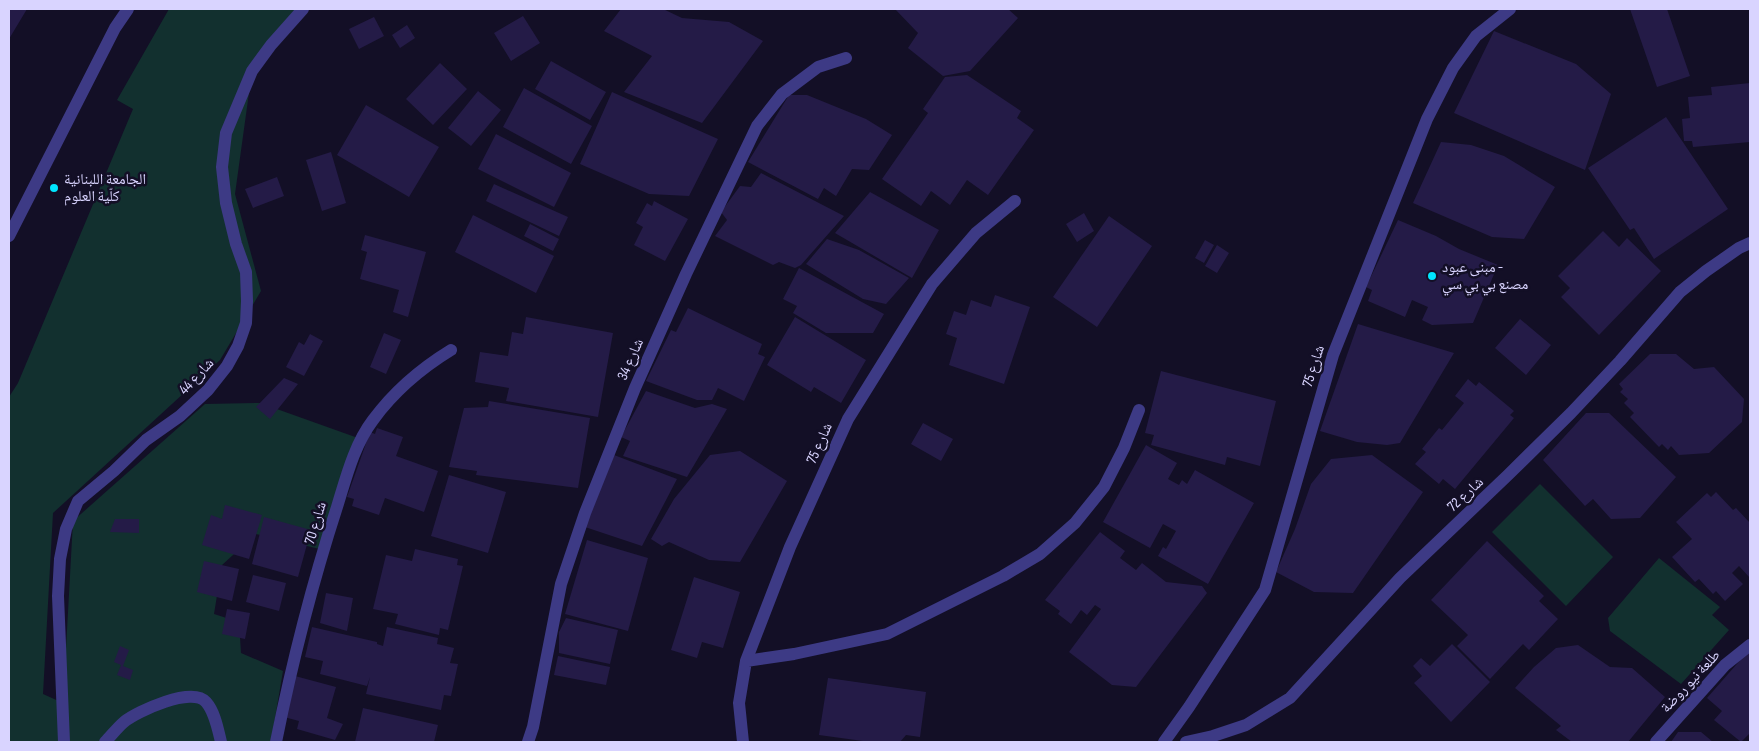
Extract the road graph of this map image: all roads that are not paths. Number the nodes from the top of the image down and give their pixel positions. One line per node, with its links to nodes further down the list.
1 (128, 9): 6 (street)
2 (303, 9): 13 (street, شارع 44)
3 (1510, 9): 20 (street, شارع 75)
4 (846, 58): 12 (street, شارع 34)
5 (1015, 201): 11 (street, شارع 75)
6 (9, 236)
7 (1750, 243): 21 (street, شارع 72)
8 (451, 350): 16 (street, شارع 70)
9 (1139, 410): 11 (street)
10 (1750, 645): 22 (street, طلعة نيو روضة)
11 (746, 661): 19 (street, شارع 75)
12 (533, 727): 17 (street, شارع 34); 18 (street, شارع 34)
13 (64, 742)
14 (105, 742): 15 (street)
15 (221, 742)
16 (276, 742)
17 (528, 742)
18 (537, 742)
19 (743, 742)
20 (1164, 742)
21 (1186, 742)
22 (1656, 742)

